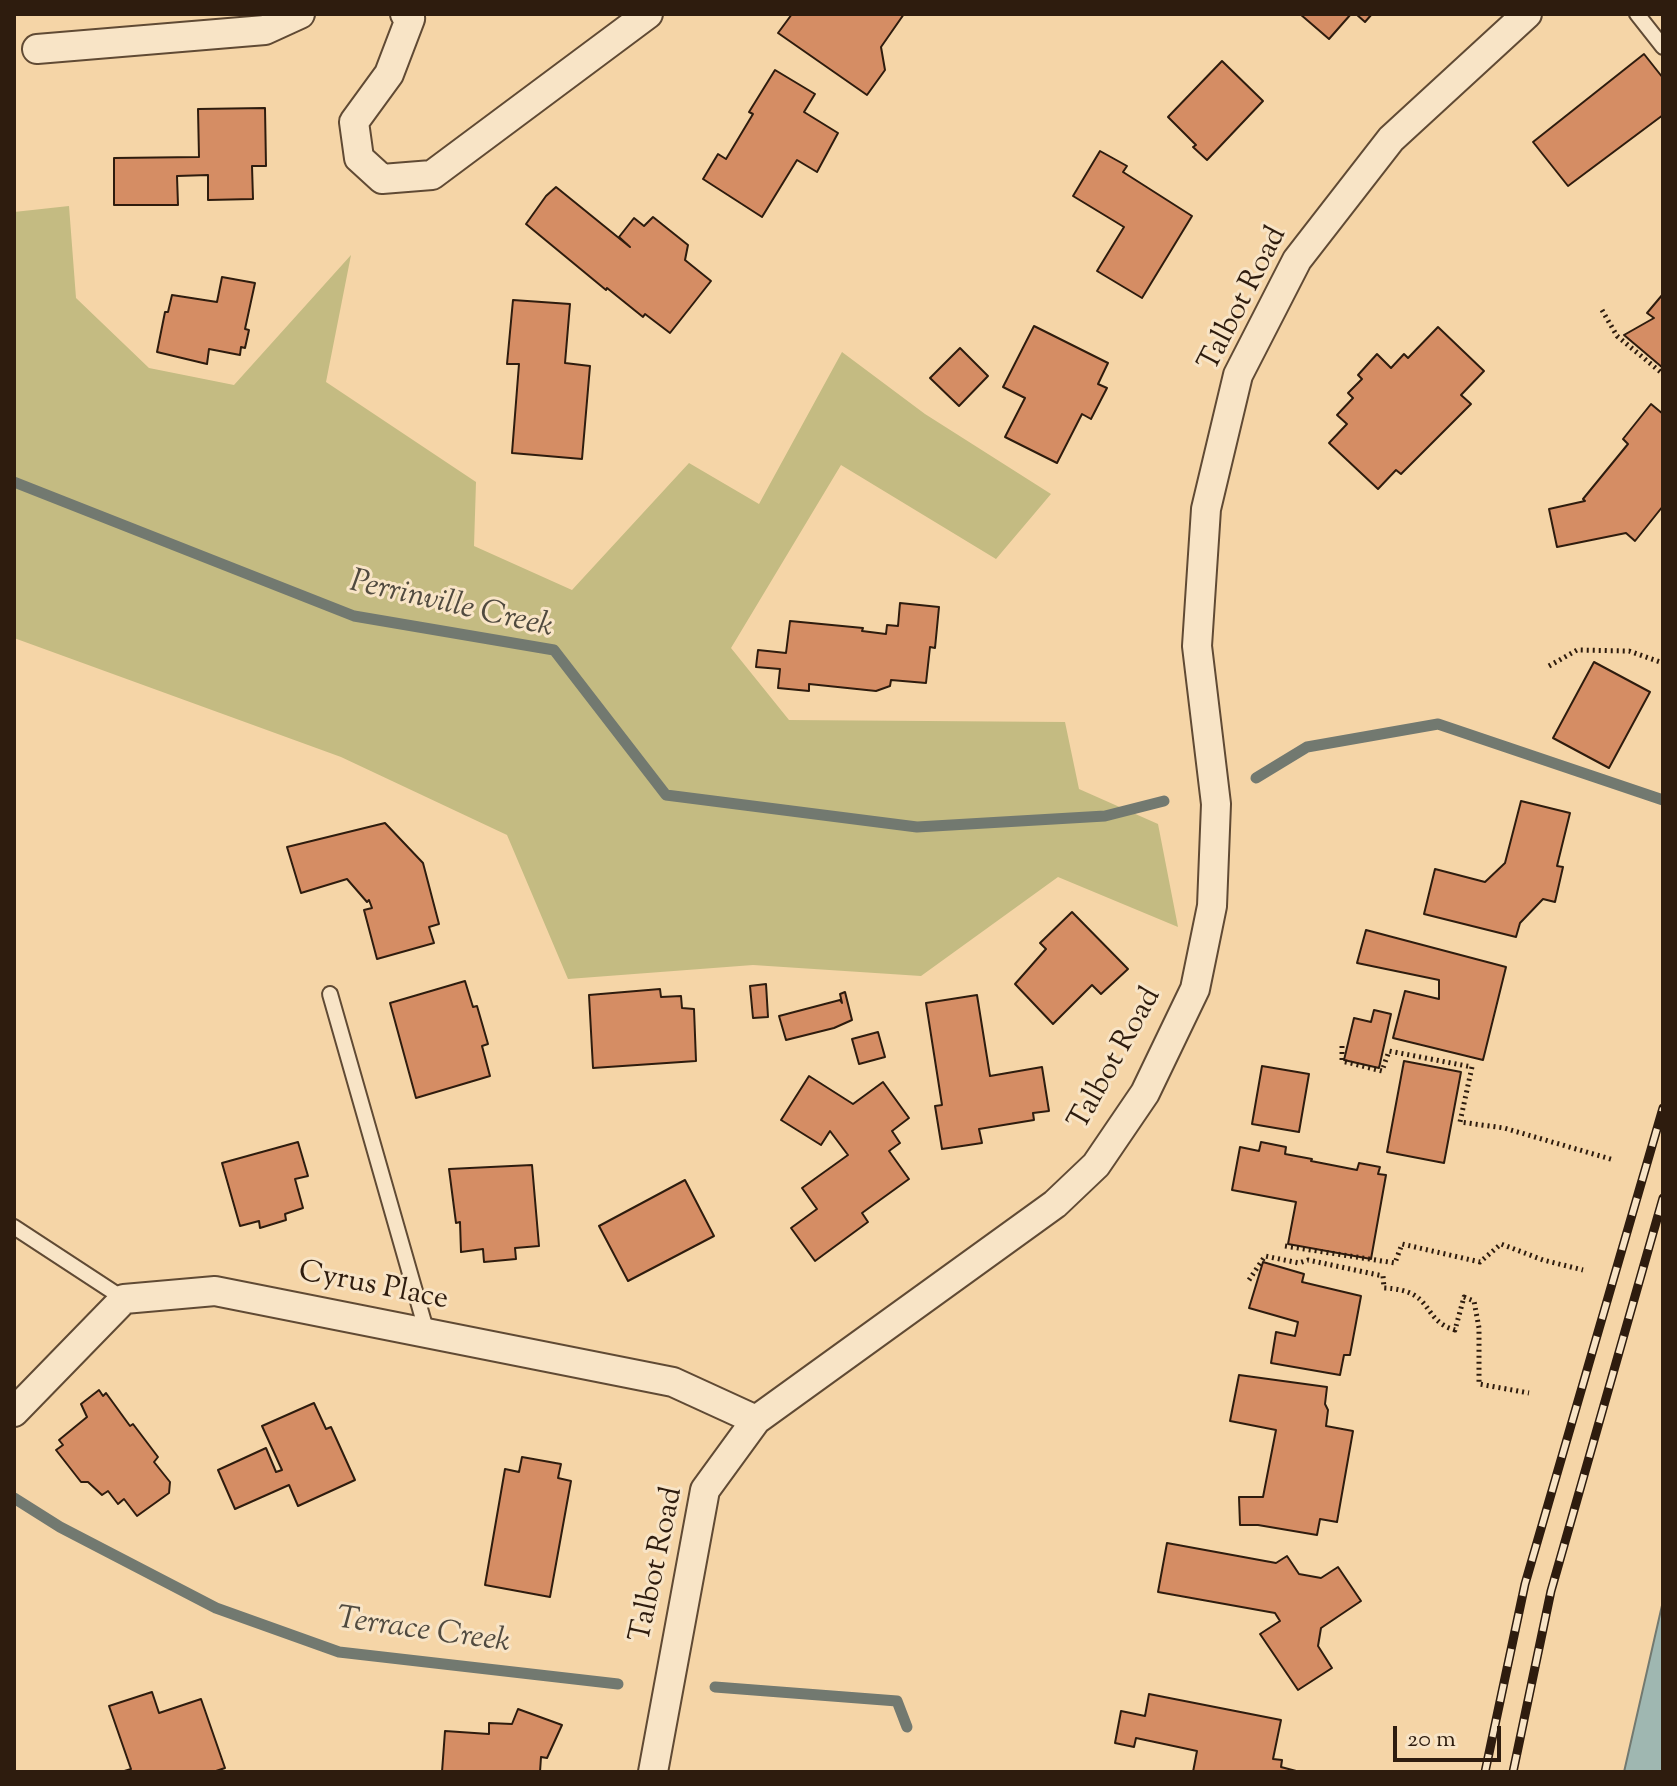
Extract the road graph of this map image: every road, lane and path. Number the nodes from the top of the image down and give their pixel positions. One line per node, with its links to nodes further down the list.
1 (300, 14): 7 (street)
2 (405, 14): 3 (street)
3 (648, 14)
4 (1527, 14): 23 (street, Talbot Road)
5 (1637, 14): 6 (lane)
6 (1663, 47)
7 (37, 49)
8 (1602, 310): 9 (path)
9 (1663, 374)
10 (1663, 663): 11 (path)
11 (1549, 666)
12 (330, 994): 20 (lane)
13 (1342, 1046): 14 (path)
14 (1614, 1160)
15 (14, 1227): 19 (lane)
16 (1285, 1246): 17 (path)
17 (1583, 1270)
18 (1249, 1280): 21 (path)
19 (124, 1299): 20 (street, Cyrus Place); 22 (street)
20 (427, 1333): 23 (street, Cyrus Place)
21 (1529, 1393)
22 (14, 1412)
23 (756, 1420): 24 (street, Talbot Road)
24 (653, 1772)

